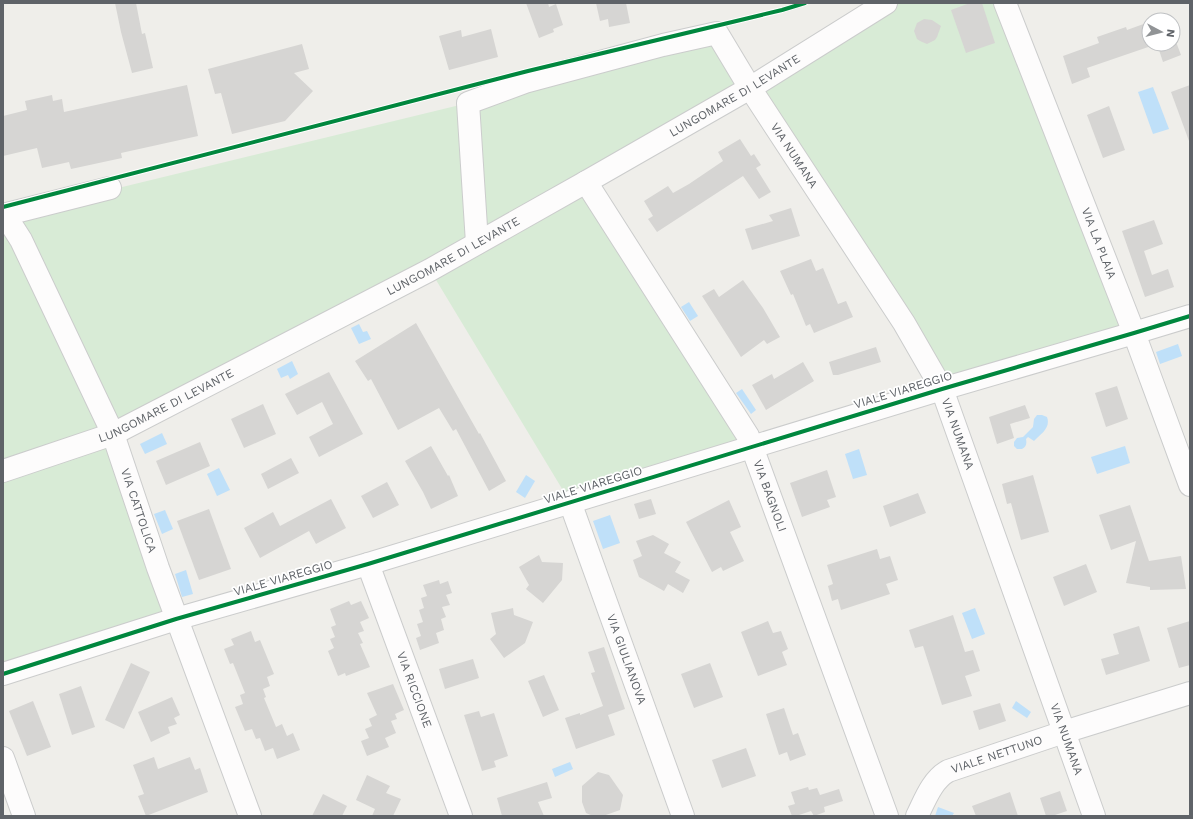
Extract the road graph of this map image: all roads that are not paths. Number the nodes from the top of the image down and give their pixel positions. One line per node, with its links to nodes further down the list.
1 (886, 3): 3 (street, LUNGOMARE DI LEVANTE)
2 (1005, 3): 9 (street, VIA LA PLAIA)
3 (750, 88): 4 (street, LUNGOMARE DI LEVANTE); 7 (street, VIA NUMANA); 10 (street, VIA NUMANA)
4 (586, 182): 7 (street, LUNGOMARE DI LEVANTE); 12 (street, VIA BAGNOLI)
5 (110, 188): 6 (street)
6 (4, 215): 11 (street, VIA CATTOLICA)
7 (477, 243): 11 (street, LUNGOMARE DI LEVANTE)
8 (1190, 316): 9 (street, VIALE VIAREGGIO)
9 (1134, 333): 10 (street, VIALE VIAREGGIO); 14 (street, VIA LA PLAIA)
10 (942, 389): 12 (street, VIALE VIAREGGIO); 20 (street, VIA NUMANA)
11 (113, 434): 13 (street, LUNGOMARE DI LEVANTE); 17 (street, VIA CATTOLICA)
12 (752, 447): 15 (street, VIALE VIAREGGIO); 26 (street, VIA BAGNOLI)
13 (3, 471)
14 (1190, 485)
15 (570, 502): 16 (street, VIALE VIAREGGIO); 25 (street, VIA GIULIANOVA)
16 (368, 564): 17 (street, VIALE VIAREGGIO); 24 (street, VIA RICCIONE)
17 (176, 620): 18 (street, VIALE VIAREGGIO); 23 (street, VIA CATTOLICA)
18 (3, 674)
19 (1190, 693): 20 (street, VIALE NETTUNO)
20 (1064, 732): 27 (street, VIALE NETTUNO); 28 (street, VIA NUMANA)
21 (3, 758): 22 (street)
22 (24, 816)
23 (250, 816)
24 (461, 816)
25 (683, 816)
26 (887, 816)
27 (917, 816)
28 (1094, 816)

